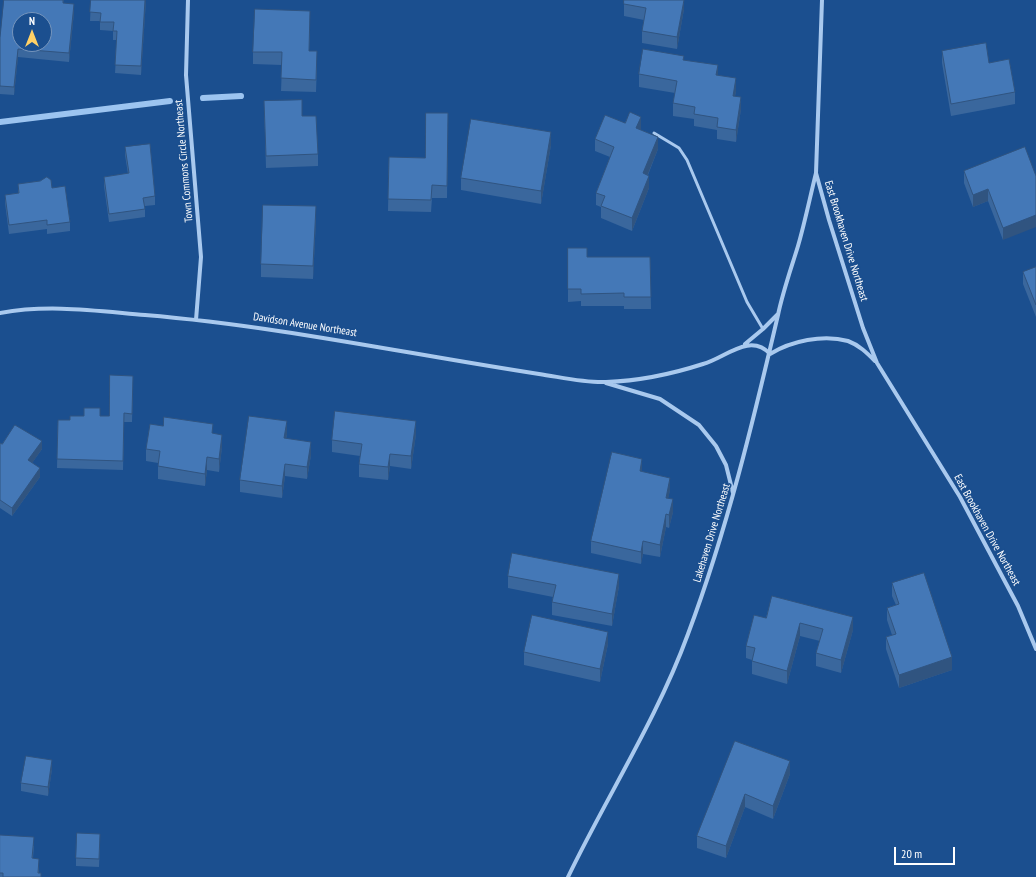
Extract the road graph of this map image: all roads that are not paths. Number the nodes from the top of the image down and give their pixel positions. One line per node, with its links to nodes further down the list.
1 (188, 0): 7 (street, Town Commons Circle Northeast)
2 (822, 0): 4 (street, East Brookhaven Drive Northeast)
3 (654, 133): 8 (lane)
4 (816, 173): 6 (street, Lakehaven Drive Northeast); 11 (street, East Brookhaven Drive Northeast)
5 (0, 313): 7 (street, Davidson Avenue Northeast)
6 (778, 313): 8 (street, Davidson Avenue Northeast); 10 (street, Lakehaven Drive Northeast)
7 (196, 320): 12 (street, Davidson Avenue Northeast)
8 (763, 329): 9 (street, Davidson Avenue Northeast)
9 (744, 345): 10 (street); 12 (street, Davidson Avenue Northeast)
10 (770, 354): 11 (street, East Brookhaven Drive Northeast); 13 (street, Lakehaven Drive Northeast)
11 (878, 363): 14 (street, East Brookhaven Drive Northeast)
12 (604, 382): 13 (street, Davidson Avenue Northeast)
13 (733, 494): 15 (street, Lakehaven Drive Northeast)
14 (1036, 649)
15 (568, 877)

